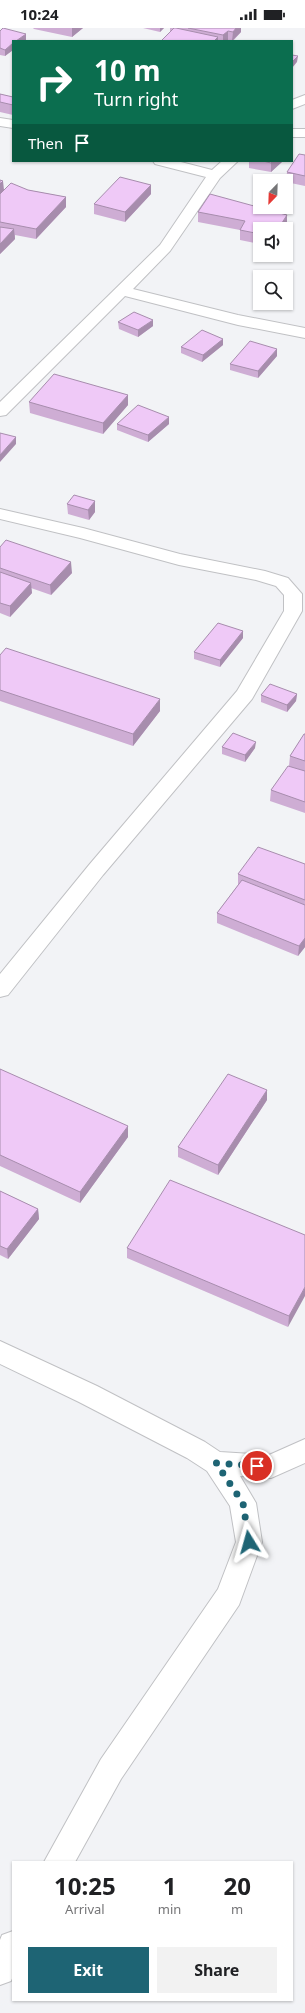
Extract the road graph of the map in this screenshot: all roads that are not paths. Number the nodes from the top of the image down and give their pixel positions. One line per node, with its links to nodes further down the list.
1 (305, 99): 2 (street)
2 (293, 105)
3 (0, 122): 4 (street)
4 (12, 124)
5 (293, 133): 6 (street)
6 (305, 133)
7 (164, 162): 9 (street)
8 (230, 162): 9 (street)
9 (215, 175): 10 (street)
10 (124, 291): 11 (street); 12 (street)
11 (305, 333)
12 (0, 411)
13 (0, 514): 14 (street)
14 (0, 989)
15 (0, 1352): 17 (street)
16 (305, 1450): 17 (street)
17 (216, 1463): 18 (street)
18 (60, 1861)
19 (12, 1948): 20 (street)
20 (0, 1970)

